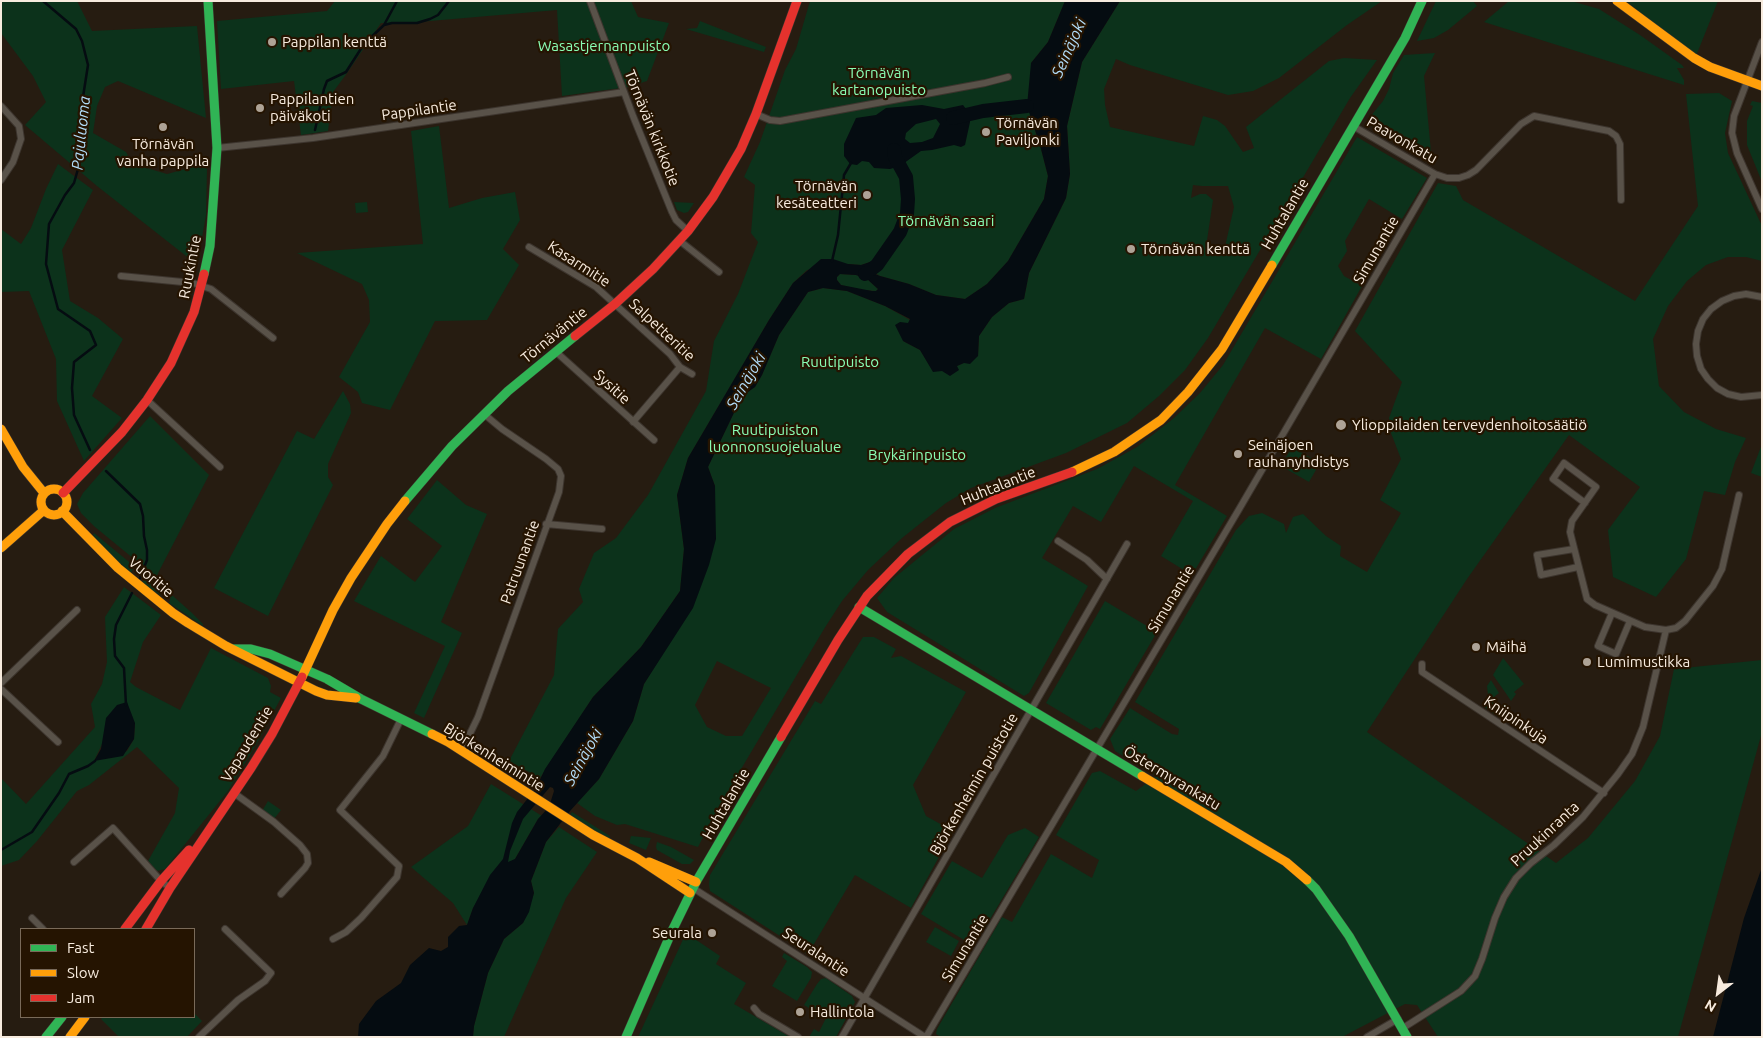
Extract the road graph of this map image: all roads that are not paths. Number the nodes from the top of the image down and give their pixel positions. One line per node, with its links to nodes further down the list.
1 (208, 1): 14 (main road, Ruukintie)
2 (590, 1): 10 (street, Törnävän kirkkotie)
3 (797, 1): 12 (main road, Törnäväntie)
4 (1422, 1): 13 (main road, Huhtalantie)
5 (1618, 1): 8 (main road)
6 (1762, 42): 8 (street)
7 (1008, 77): 12 (street)
8 (1747, 81): 9 (main road); 18 (street)
9 (1762, 86)
10 (624, 92): 14 (street, Pappilantie); 19 (street, Törnävän kirkkotie)
11 (1, 106): 16 (street)
12 (756, 114): 19 (main road, Törnäväntie)
13 (1353, 126): 15 (street, Paavonkatu); 52 (main road, Huhtalantie)
14 (217, 148): 24 (main road, Ruukintie)
15 (1435, 174): 17 (street, Paavonkatu); 66 (street, Simunantie)
16 (1, 180)
17 (1621, 200)
18 (1762, 209)
19 (688, 231): 20 (main road, Törnäväntie)
20 (680, 241): 22 (street); 26 (main road, Törnäväntie)
21 (529, 247): 26 (street, Kasarmitie)
22 (719, 272)
23 (120, 276): 24 (street)
24 (202, 286): 27 (street); 32 (main road, Ruukintie)
25 (1762, 297): 31 (street)
26 (615, 304): 28 (main road, Törnäväntie); 29 (street, Salpetteritie)
27 (273, 338)
28 (555, 351): 33 (main road, Törnäväntie); 34 (street, Sysitie)
29 (680, 367): 30 (street, Salpetteritie); 34 (street)
30 (692, 374)
31 (1762, 396)
32 (148, 400): 37 (street); 39 (main road, Ruukintie)
33 (484, 414): 44 (street, Patruunantie); 59 (main road, Törnäväntie)
34 (633, 422): 36 (street, Sysitie)
35 (1, 429): 38 (main road)
36 (654, 440)
37 (220, 467)
38 (44, 493): 39 (main road); 42 (main road)
39 (63, 493): 43 (main road)
40 (1739, 495): 56 (street)
41 (1585, 503): 41 (street); 49 (street)
42 (44, 510): 43 (main road); 48 (main road)
43 (62, 511): 57 (main road, Vuoritie)
44 (546, 524): 45 (street); 67 (street, Patruunantie)
45 (602, 529)
46 (1058, 541): 51 (street)
47 (1128, 544): 51 (street, Björkenheimin puistotie)
48 (1, 548)
49 (1574, 549): 50 (street); 50 (street)
50 (1578, 567): 54 (street)
51 (1108, 579): 63 (street, Björkenheimin puistotie)
52 (859, 607): 63 (main road, Östermyrankatu); 75 (main road, Huhtalantie)
53 (77, 610): 60 (street)
54 (1612, 613): 55 (street); 55 (street)
55 (1630, 621): 56 (street)
56 (1666, 630): 69 (street, Pruukinranta)
57 (233, 649): 59 (main road, Vuoritie); 59 (main road, Vuoritie)
58 (1422, 664): 69 (street, Kniipinkuja)
59 (301, 676): 62 (main road, Björkenheimintie); 62 (main road, Björkenheimintie); 68 (main road, Vapaudentie)
60 (1, 683)
61 (1, 689): 65 (street)
62 (360, 699): 64 (main road, Björkenheimintie)
63 (1032, 711): 66 (main road, Östermyrankatu); 83 (street, Björkenheimin puistotie)
64 (401, 719): 67 (main road, Björkenheimintie); 82 (street)
65 (58, 742)
66 (1097, 748): 87 (main road, Östermyrankatu); 95 (street, Simunantie)
67 (462, 750): 71 (main road, Björkenheimintie)
68 (234, 793): 70 (main road, Vapaudentie); 76 (street)
69 (1604, 793): 88 (street, Pruukinranta)
70 (212, 823): 73 (main road, Vapaudentie); 74 (main road, Vapaudentie)
71 (637, 858): 75 (main road, Björkenheimintie); 75 (main road, Björkenheimintie)
72 (74, 862): 73 (street)
73 (161, 881): 74 (street); 79 (main road, Vapaudentie)
74 (170, 888): 80 (main road, Vapaudentie)
75 (693, 888): 83 (street, Seuralantie); 92 (main road, Huhtalantie)
76 (281, 894)
77 (32, 918): 78 (street)
78 (41, 928)
79 (126, 928)
80 (147, 928)
81 (225, 929): 91 (street)
82 (333, 939)
83 (864, 998): 94 (street, Björkenheimin puistotie); 95 (street, Seuralantie)
84 (754, 1008): 93 (street)
85 (61, 1018): 89 (main road)
86 (84, 1018): 90 (main road)
87 (1398, 1018): 88 (main road, Östermyrankatu); 96 (street)
88 (1405, 1032)
89 (46, 1037)
90 (70, 1037)
91 (199, 1037)
92 (626, 1037)
93 (798, 1037)
94 (842, 1037)
95 (926, 1037)
96 (1367, 1037)

